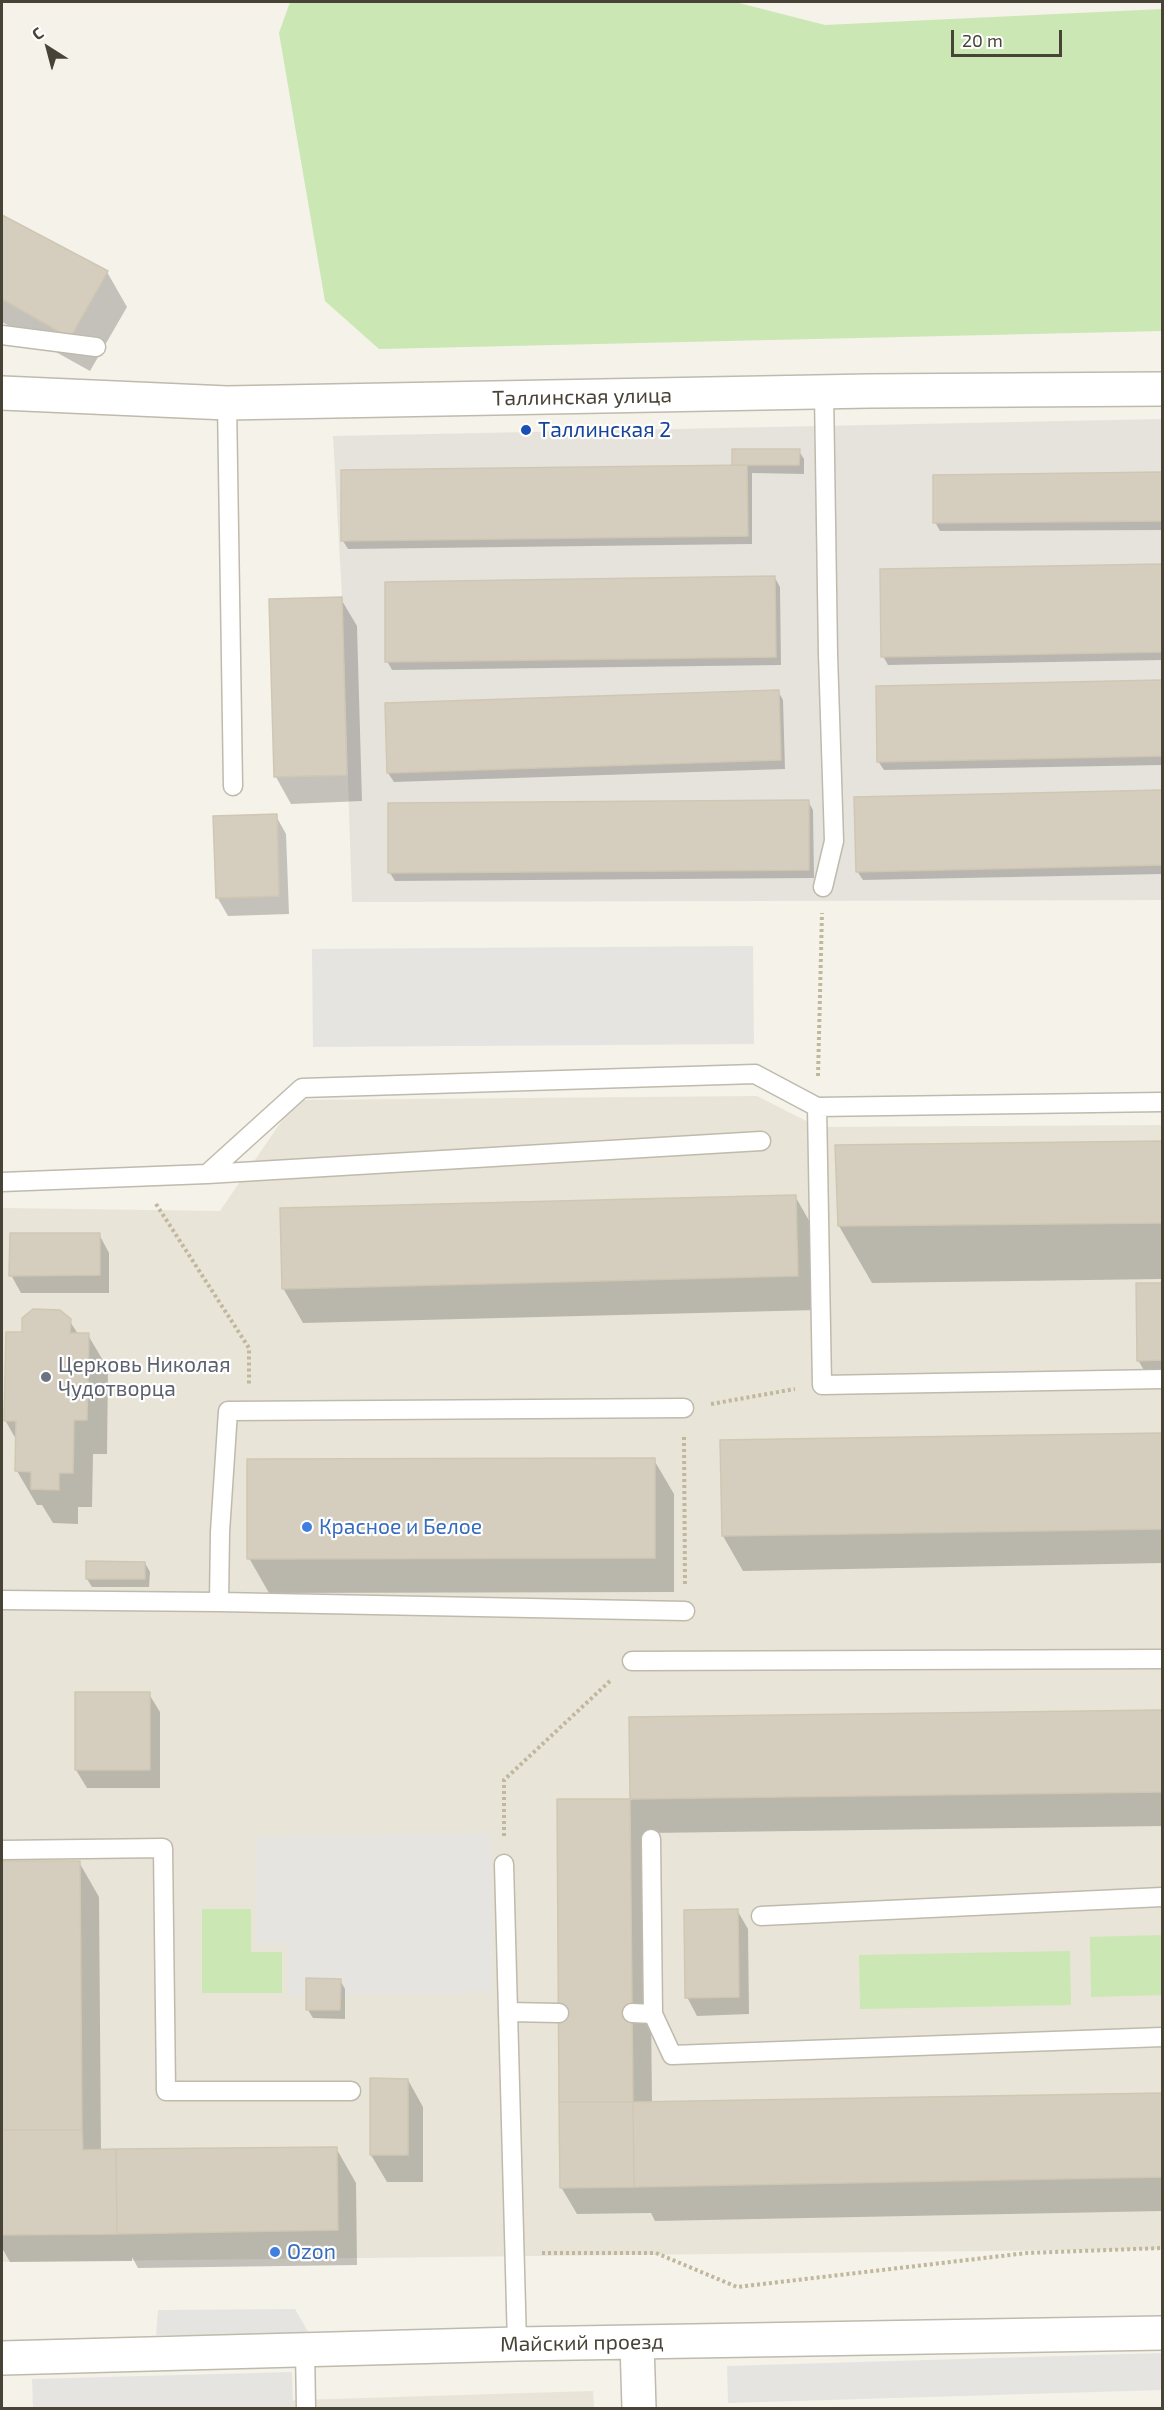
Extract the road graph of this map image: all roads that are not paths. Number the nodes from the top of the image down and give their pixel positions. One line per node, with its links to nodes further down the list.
1 (2, 335): 2 (lane)
2 (96, 347)
3 (1162, 389): 4 (street, Таллинская улица)
4 (825, 392): 6 (street, Таллинская улица); 8 (lane)
5 (2, 393): 6 (street, Таллинская улица)
6 (226, 403): 7 (lane)
7 (233, 786)
8 (823, 888)
9 (1162, 1102): 10 (lane)
10 (818, 1107): 12 (lane); 14 (lane)
11 (761, 1141): 12 (lane)
12 (207, 1174): 13 (lane)
13 (2, 1182)
14 (1162, 1379)
15 (684, 1408): 17 (lane)
16 (2, 1600): 17 (lane)
17 (219, 1602): 18 (lane)
18 (685, 1611)
19 (1162, 1659): 20 (lane)
20 (632, 1661)
21 (651, 1839): 29 (lane)
22 (2, 1850): 31 (lane)
23 (504, 1864): 26 (lane)
24 (1162, 1897): 25 (lane)
25 (761, 1916)
26 (508, 2012): 27 (lane); 34 (lane)
27 (558, 2013)
28 (632, 2013): 29 (lane)
29 (653, 2014): 30 (lane)
30 (1162, 2037)
31 (351, 2091)
32 (1162, 2333): 33 (street, Майский проезд)
33 (637, 2343): 34 (street, Майский проезд); 38 (street)
34 (517, 2344): 35 (street, Майский проезд)
35 (305, 2349): 36 (street, Майский проезд); 37 (lane)
36 (2, 2358)
37 (306, 2409)
38 (639, 2409)

